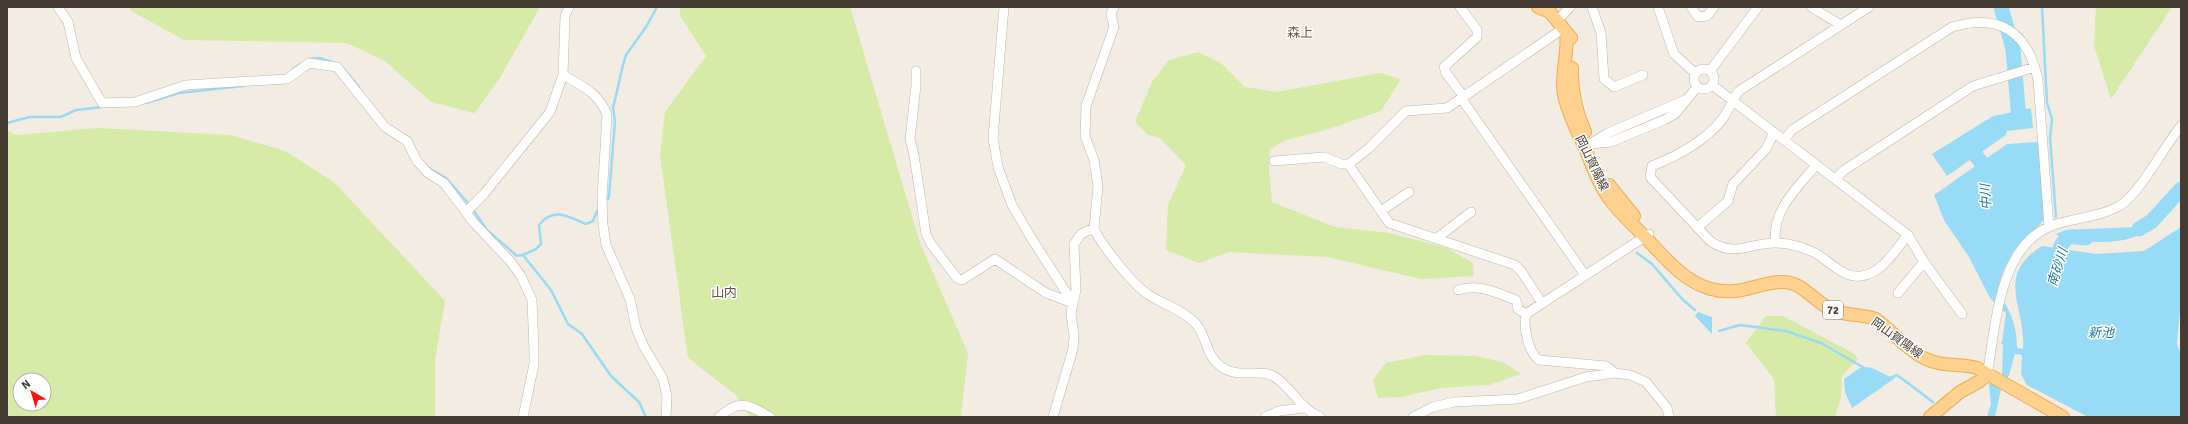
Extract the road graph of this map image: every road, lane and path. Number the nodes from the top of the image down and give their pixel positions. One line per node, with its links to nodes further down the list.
1 (58, 7): 36 (street)
2 (569, 7): 21 (street)
3 (1004, 7): 50 (street)
4 (1114, 7): 41 (street)
5 (1460, 7): 25 (street)
6 (1538, 7): 16 (main road)
7 (1570, 7): 16 (street)
8 (1592, 7): 22 (street)
9 (1658, 7): 20 (street)
10 (1691, 7): 11 (street)
11 (1714, 7)
12 (1758, 7): 18 (street)
13 (1811, 7): 15 (street)
14 (1869, 7): 15 (street)
15 (1841, 25): 26 (street)
16 (1563, 27): 25 (street); 30 (main road, 岡山賀陽線 / 72)
17 (2036, 66): 29 (street); 34 (street); 40 (street)
18 (1710, 70): 20 (street); 23 (street)
19 (916, 71): 50 (street)
20 (1695, 73): 24 (street)
21 (563, 75): 36 (street); 58 (street)
22 (1643, 75)
23 (1712, 85): 24 (street); 26 (street)
24 (1698, 87): 30 (street)
25 (1462, 98): 32 (street); 47 (street)
26 (1731, 100): 28 (street); 39 (street)
27 (2181, 126): 40 (street)
28 (1774, 133): 29 (street); 39 (street)
29 (1784, 140): 33 (street)
30 (1587, 145): 42 (main road, 岡山賀陽線 / 72)
31 (1274, 161): 32 (street)
32 (1350, 164): 37 (street)
33 (1816, 165): 34 (street); 45 (street)
34 (1836, 179): 43 (street)
35 (1409, 192): 37 (street)
36 (470, 208): 57 (street)
37 (1381, 211): 44 (street)
38 (1471, 212): 44 (street)
39 (1698, 227): 45 (street)
40 (2049, 227): 55 (street)
41 (1094, 228): 50 (street); 56 (street)
42 (1647, 235): 47 (street); 55 (main road, 岡山賀陽線 / 72)
43 (1908, 235): 45 (street); 46 (street)
44 (1437, 238): 51 (street)
45 (1775, 243)
46 (1924, 262): 49 (street); 53 (street)
47 (1585, 276): 51 (street)
48 (1458, 290): 52 (street)
49 (1898, 293)
50 (1073, 303): 61 (street)
51 (1542, 303): 52 (street)
52 (1526, 314): 54 (street)
53 (1962, 314)
54 (1616, 373): 64 (street); 65 (street)
55 (1989, 376): 66 (main road); 67 (main road, 岡山賀陽線)
56 (1303, 408): 62 (street); 63 (street)
57 (523, 417)
58 (666, 417)
59 (719, 417): 60 (street)
60 (770, 417)
61 (1053, 417)
62 (1265, 417)
63 (1320, 417)
64 (1413, 417)
65 (1669, 417)
66 (1930, 417)
67 (2063, 417)

